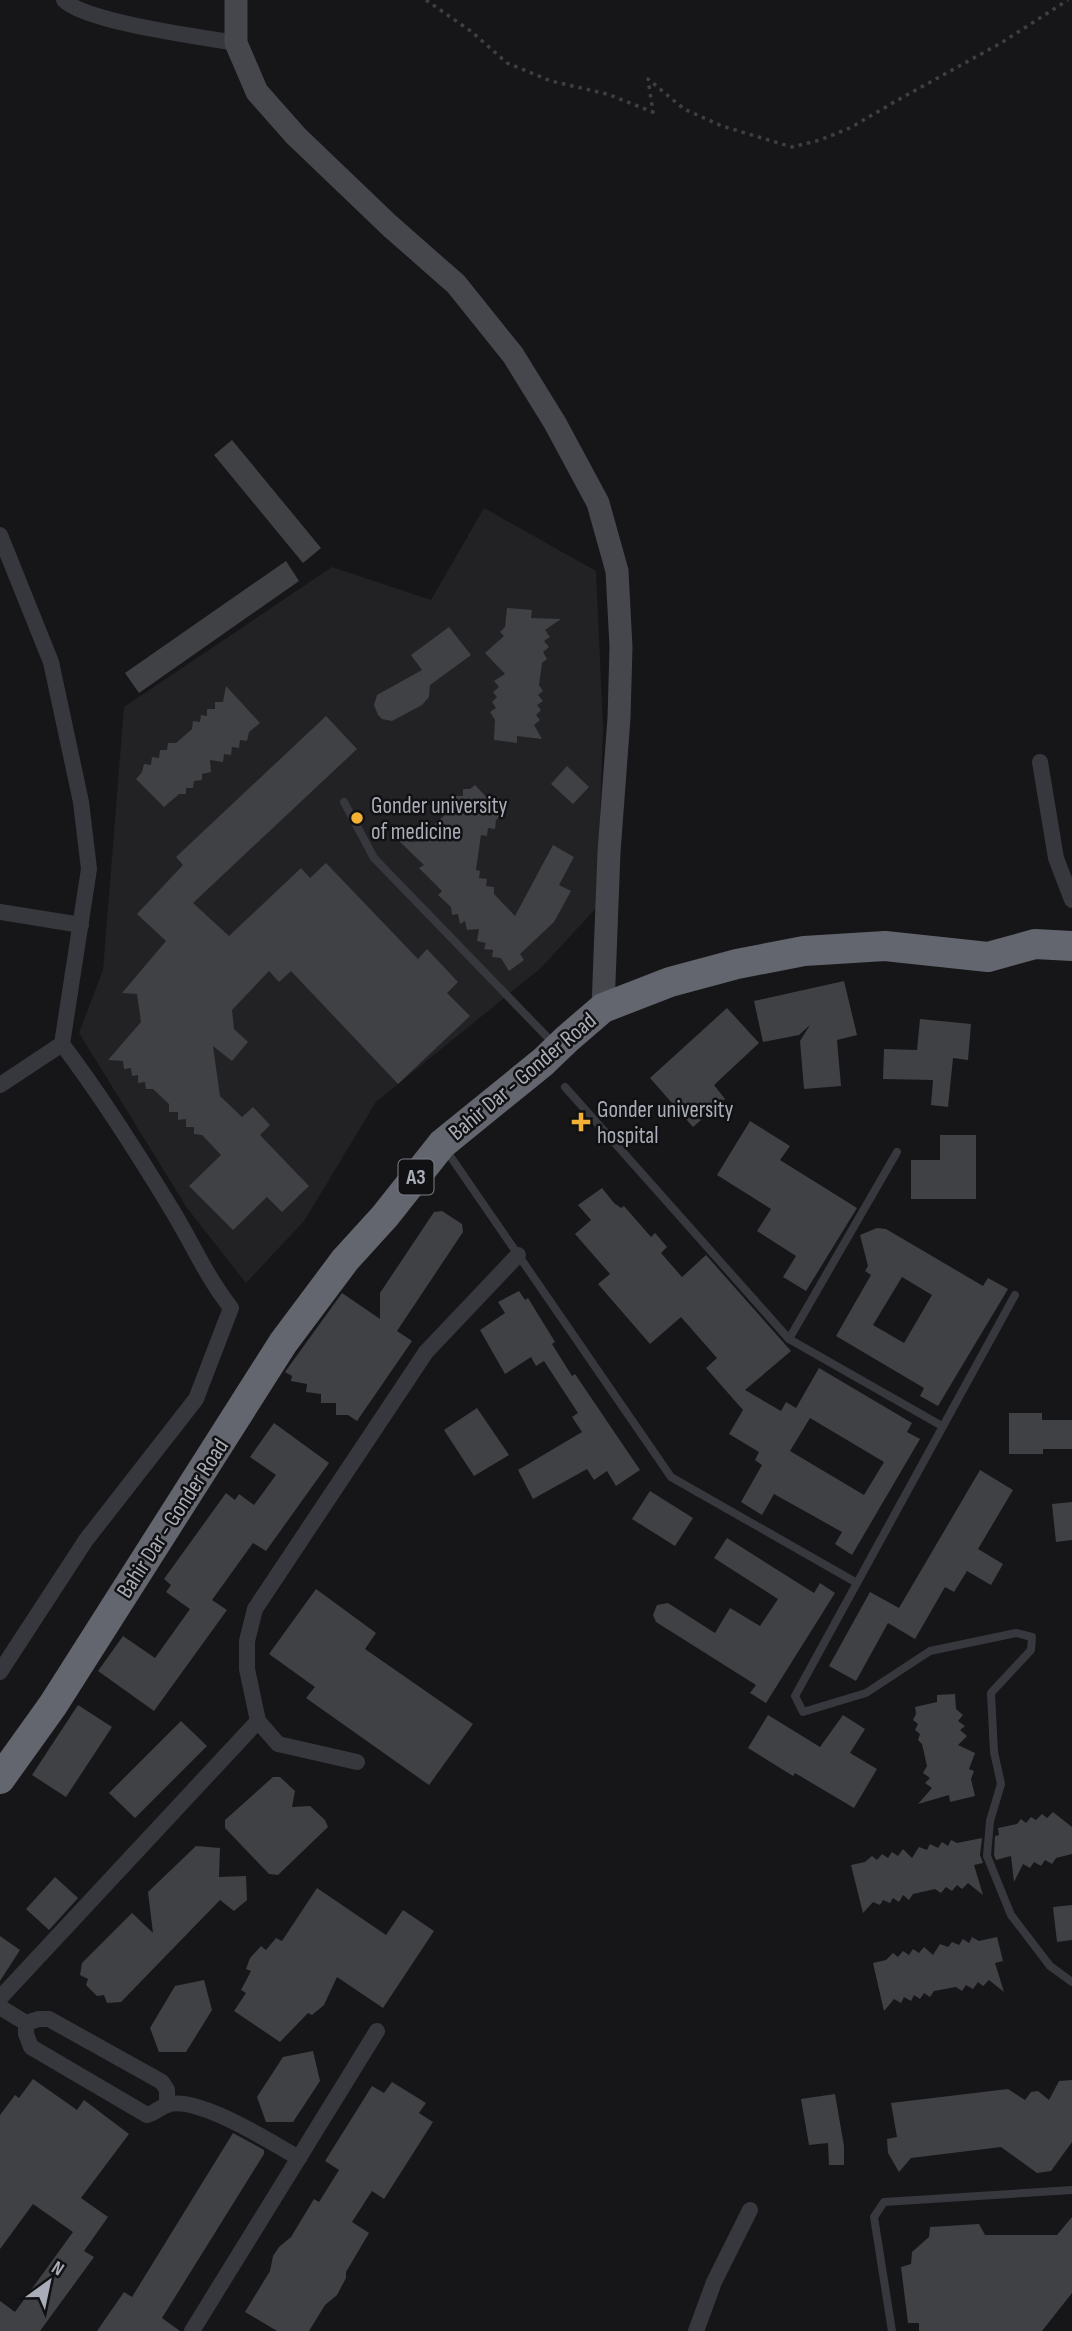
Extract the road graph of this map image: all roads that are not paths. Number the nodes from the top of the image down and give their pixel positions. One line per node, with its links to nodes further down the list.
1 (64, 0): 3 (street)
2 (236, 0): 3 (street)
3 (236, 43): 11 (street)
4 (0, 535): 9 (street)
5 (1040, 762): 7 (street)
6 (344, 802): 13 (lane)
7 (1072, 900)
8 (0, 912): 9 (street)
9 (81, 925): 12 (street)
10 (1072, 946): 11 (highway, Bahir Dar - Gonder Road / A3)
11 (603, 1008): 13 (highway, Bahir Dar - Gonder Road / A3)
12 (62, 1044): 14 (street); 23 (street)
13 (558, 1048): 16 (highway, Bahir Dar - Gonder Road / A3)
14 (0, 1085)
15 (565, 1087): 20 (lane)
16 (442, 1144): 18 (lane); 26 (highway, Bahir Dar - Gonder Road / A3)
17 (897, 1152): 20 (lane)
18 (518, 1255): 22 (lane); 24 (street)
19 (1014, 1295): 21 (lane)
20 (789, 1339): 21 (lane)
21 (943, 1426): 22 (lane)
22 (857, 1583): 27 (lane)
23 (0, 1672)
24 (258, 1721): 25 (street); 28 (street)
25 (356, 1762)
26 (0, 1779)
27 (1072, 1982)
28 (0, 1997)
29 (0, 2007): 30 (street)
30 (26, 2023): 32 (street); 32 (street)
31 (377, 2031): 33 (street)
32 (167, 2105): 33 (street)
33 (299, 2158): 36 (street)
34 (1072, 2190): 38 (lane)
35 (750, 2210): 37 (street)
36 (192, 2331)
37 (695, 2331)
38 (892, 2331)

